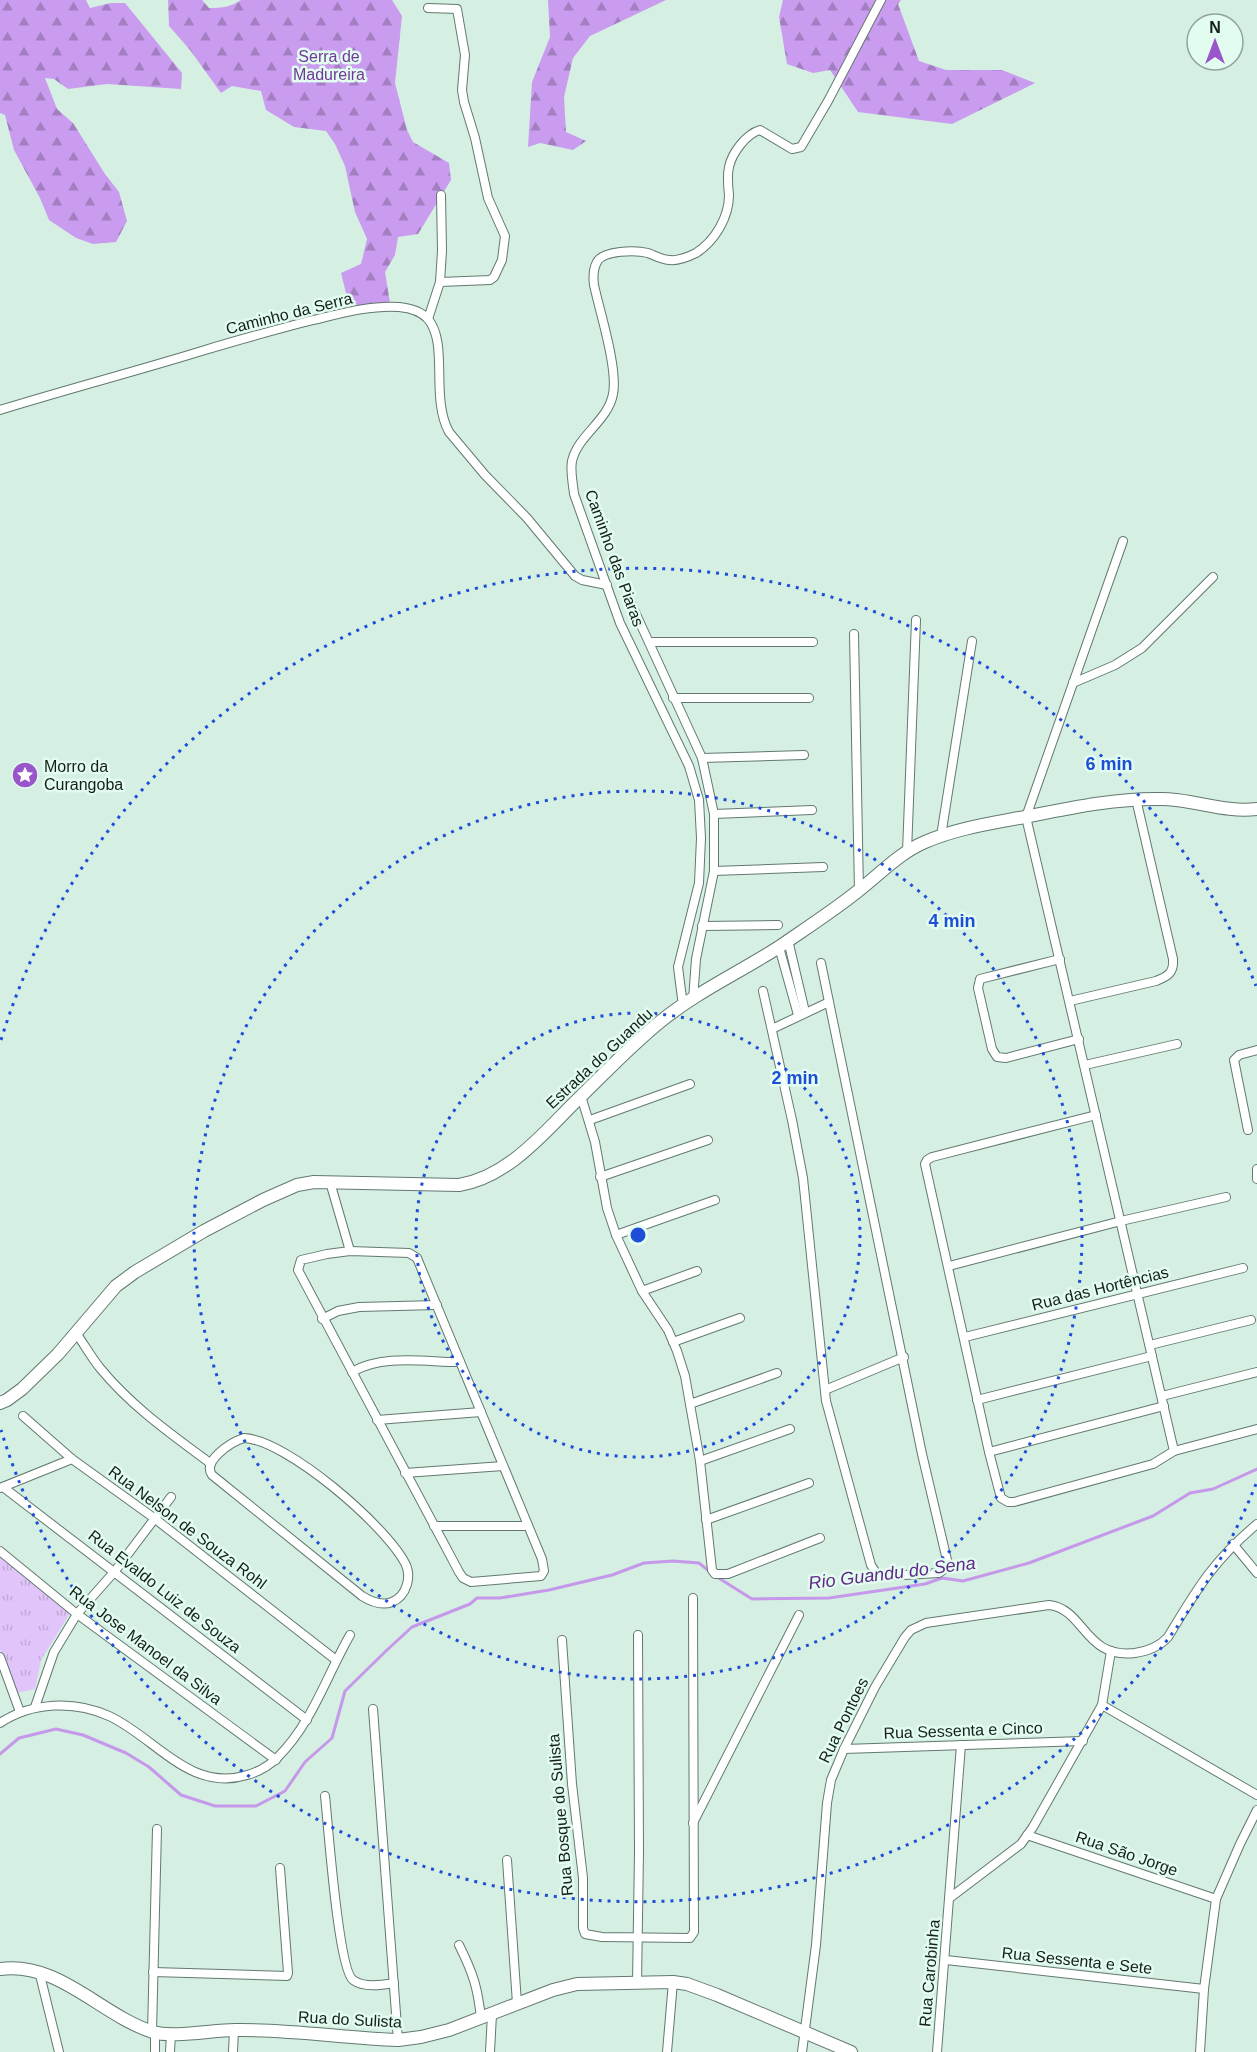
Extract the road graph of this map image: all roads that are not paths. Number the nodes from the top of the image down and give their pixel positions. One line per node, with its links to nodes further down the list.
1 (881, 0): 9 (street, Caminho das Piaras)
2 (428, 8): 4 (street)
3 (441, 195): 4 (street)
4 (440, 282): 5 (street)
5 (428, 319): 6 (street, Caminho da Serra); 9 (street)
6 (0, 410)
7 (1123, 541): 16 (street)
8 (1213, 577): 16 (street)
9 (608, 585): 39 (street, Caminho das Piaras)
10 (629, 599): 14 (street)
11 (916, 620): 27 (street)
12 (854, 634): 30 (street)
13 (972, 640): 26 (street)
14 (649, 642): 15 (street); 17 (street)
15 (813, 642)
16 (1073, 683): 25 (street)
17 (673, 698): 18 (street); 20 (street)
18 (809, 698)
19 (804, 755): 20 (street)
20 (702, 758): 24 (street)
21 (1136, 799): 22 (street, Estrada do Guandu); 25 (street, Estrada do Guandu); 37 (street)
22 (1257, 809)
23 (812, 810): 24 (street)
24 (714, 814): 29 (street)
25 (1026, 817): 26 (street, Estrada do Guandu); 34 (street)
26 (941, 836): 27 (street, Estrada do Guandu)
27 (907, 852): 30 (street, Estrada do Guandu)
28 (823, 867): 29 (street)
29 (714, 871): 32 (street)
30 (859, 891): 33 (street, Estrada do Guandu)
31 (778, 925): 32 (street)
32 (702, 926): 39 (street)
33 (783, 944): 39 (street, Estrada do Guandu); 40 (street)
34 (1060, 959): 37 (street); 42 (street)
35 (821, 963): 38 (street)
36 (763, 991): 41 (street)
37 (1070, 1001): 42 (street)
38 (829, 1002): 40 (street); 75 (street)
39 (688, 1003): 47 (street, Estrada do Guandu)
40 (802, 1014): 41 (street)
41 (772, 1029): 80 (street)
42 (1079, 1039): 45 (street)
43 (1177, 1044): 45 (street)
44 (1257, 1050): 50 (street)
45 (1085, 1065): 48 (street)
46 (690, 1084): 49 (street)
47 (581, 1096): 49 (street); 55 (street, Estrada do Guandu)
48 (1096, 1115): 58 (street); 61 (street)
49 (590, 1120): 53 (street)
50 (1248, 1130)
51 (708, 1140): 53 (street)
52 (1257, 1169): 54 (street)
53 (600, 1178): 59 (street)
54 (1257, 1179)
55 (330, 1182): 60 (street); 70 (street, Estrada do Guandu)
56 (1226, 1197): 58 (street)
57 (715, 1200): 59 (street)
58 (1121, 1221): 61 (street); 65 (street)
59 (616, 1235): 64 (street)
60 (350, 1251): 66 (street); 67 (street)
61 (949, 1266): 71 (street)
62 (1243, 1268): 65 (street, Rua das Hortências)
63 (697, 1271): 64 (street)
64 (642, 1291): 72 (street)
65 (1138, 1294): 71 (street, Rua das Hortências); 73 (street)
66 (437, 1305): 67 (street); 76 (street)
67 (322, 1318): 77 (street)
68 (740, 1318): 72 (street)
69 (1251, 1320): 73 (street)
70 (76, 1333): 83 (street, Estrada do Guandu); 95 (street)
71 (965, 1337): 82 (street)
72 (673, 1342): 84 (street)
73 (1150, 1345): 74 (street)
74 (1152, 1356): 81 (street); 82 (street)
75 (904, 1357): 80 (street); 80 (street)
76 (460, 1362): 77 (street); 86 (street)
77 (352, 1372): 88 (street)
78 (1257, 1372): 81 (street)
79 (777, 1373): 84 (street)
80 (825, 1390)
81 (1162, 1396): 85 (street)
82 (977, 1400): 91 (street)
83 (0, 1403)
84 (690, 1404): 94 (street)
85 (1164, 1406): 91 (street); 92 (street)
86 (481, 1412): 88 (street); 96 (street)
87 (23, 1416): 93 (street, Rua Nelson de Souza Rohl)
88 (377, 1420): 97 (street)
89 (790, 1429): 94 (street)
90 (1257, 1429): 92 (street)
91 (989, 1452): 92 (street)
92 (1174, 1452)
93 (72, 1459): 99 (street); 101 (street, Rua Nelson de Souza Rohl)
94 (700, 1461): 102 (street)
95 (210, 1462): 95 (street)
96 (503, 1466): 97 (street); 105 (street)
97 (405, 1473): 104 (street)
98 (809, 1483): 102 (street)
99 (2, 1487): 109 (street, Rua Evaldo Luiz de Souza)
100 (171, 1497): 101 (street)
101 (154, 1518): 109 (street); 119 (street, Rua Nelson de Souza Rohl)
102 (706, 1520): 106 (street)
103 (1257, 1524): 107 (street)
104 (434, 1526): 105 (street); 105 (street)
105 (528, 1526)
106 (820, 1539)
107 (1233, 1544): 110 (street); 117 (street)
108 (0, 1551): 112 (street, Rua Jose Manoel da Silva)
109 (115, 1571): 112 (street); 124 (street, Rua Evaldo Luiz de Souza)
110 (1257, 1573)
111 (693, 1598): 133 (street)
112 (77, 1614): 121 (street); 129 (street, Rua Jose Manoel da Silva)
113 (799, 1615): 133 (street)
114 (350, 1635): 119 (street)
115 (638, 1635): 140 (street)
116 (562, 1640): 140 (street, Rua Bosque do Sulista)
117 (1111, 1652): 120 (street); 128 (street, Rua Pontoes)
118 (0, 1657): 123 (street)
119 (336, 1660): 124 (street)
120 (1102, 1705): 126 (street); 131 (street)
121 (35, 1707): 123 (street); 129 (street)
122 (373, 1709): 147 (street)
123 (20, 1712): 125 (street)
124 (308, 1720): 129 (street)
125 (0, 1723)
126 (1083, 1741): 127 (street, Rua Sessenta e Cinco); 135 (street)
127 (961, 1746): 128 (street, Rua Sessenta e Cinco); 138 (street, Rua Carobinha)
128 (844, 1749): 154 (street, Rua Pontoes)
129 (276, 1760)
130 (326, 1796): 147 (street)
131 (1257, 1796)
132 (1257, 1810): 139 (street)
133 (693, 1824): 140 (street)
134 (157, 1829): 145 (street)
135 (1027, 1835): 138 (street); 139 (street, Rua São Jorge)
136 (507, 1860): 150 (street)
137 (280, 1868): 145 (street)
138 (951, 1897): 142 (street, Rua Carobinha)
139 (1216, 1899): 149 (street)
140 (638, 1938): 148 (street)
141 (459, 1945): 151 (street)
142 (946, 1960): 149 (street, Rua Sessenta e Sete); 165 (street, Rua Carobinha)
143 (0, 1968): 144 (street, Rua do Sulista)
144 (39, 1971): 153 (street, Rua do Sulista); 157 (street)
145 (153, 1972): 153 (street)
146 (673, 1982): 148 (street, Rua do Sulista); 154 (street, Rua do Sulista); 162 (street)
147 (394, 1983): 156 (street)
148 (637, 1983): 150 (street, Rua do Sulista)
149 (1204, 1989): 166 (street)
150 (517, 2003): 151 (street, Rua do Sulista)
151 (486, 2017): 156 (street, Rua do Sulista); 161 (street)
152 (234, 2030): 155 (street, Rua do Sulista); 156 (street, Rua do Sulista); 160 (street)
153 (153, 2032): 155 (street, Rua do Sulista); 158 (street)
154 (804, 2032): 163 (street, Rua Pontoes); 164 (street, Rua do Sulista)
155 (171, 2034): 159 (street)
156 (398, 2040)
157 (59, 2052)
158 (155, 2052)
159 (171, 2052)
160 (233, 2052)
161 (490, 2052)
162 (667, 2052)
163 (802, 2052)
164 (851, 2052)
165 (937, 2052)
166 (1200, 2052)

